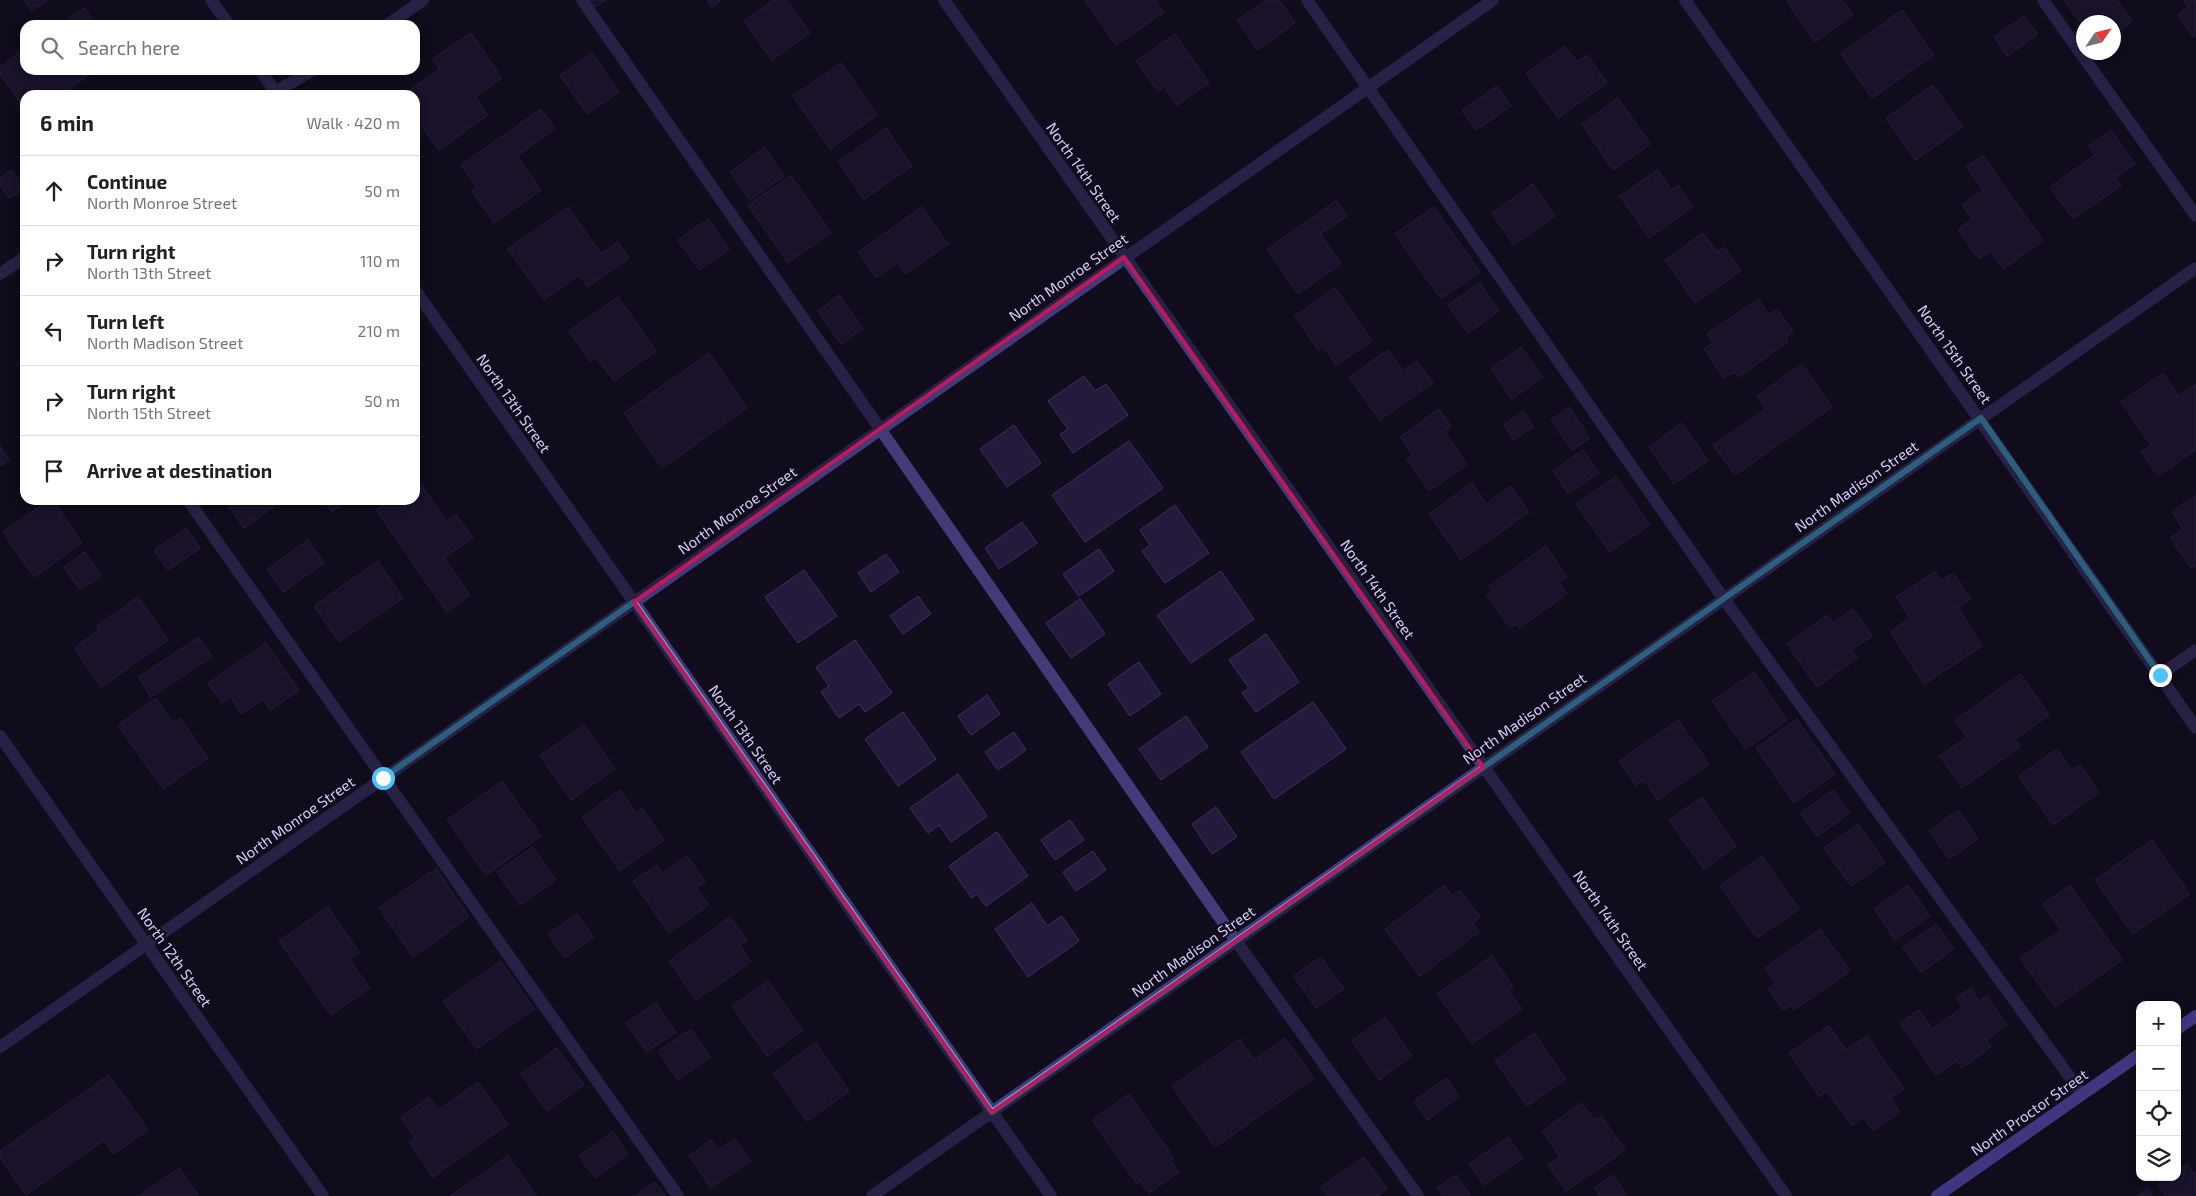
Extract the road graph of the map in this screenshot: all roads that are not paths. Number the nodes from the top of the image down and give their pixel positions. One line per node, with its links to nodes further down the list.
1 (211, 0): 9 (street)
2 (423, 0): 10 (street)
3 (582, 0): 23 (street)
4 (944, 0): 17 (street, North 14th Street)
5 (1306, 0): 13 (street)
6 (1493, 0): 13 (street, North Monroe Street)
7 (1685, 0): 22 (street, North 15th Street)
8 (2043, 0): 16 (street)
9 (225, 20)
10 (394, 20)
11 (263, 75): 14 (street)
12 (305, 75): 15 (street)
13 (1368, 87): 17 (street, North Monroe Street); 25 (street)
14 (272, 90)
15 (281, 90)
16 (2196, 216)
17 (1124, 257): 23 (street, North Monroe Street); 31 (street, North 14th Street)
18 (20, 264): 20 (street)
19 (2196, 268): 22 (street, North Madison Street)
20 (0, 274)
21 (420, 297): 26 (street, North 13th Street)
22 (1981, 418): 25 (street, North Madison Street); 28 (street, North 15th Street)
23 (880, 431): 26 (street, North Monroe Street); 33 (street)
24 (192, 505): 32 (street)
25 (1724, 599): 31 (street, North Madison Street); 39 (street)
26 (634, 602): 32 (street, North Monroe Street); 40 (street, North 13th Street)
27 (2196, 650): 28 (street)
28 (2160, 675): 29 (street, North 15th Street)
29 (2196, 728)
30 (0, 736): 34 (street, North 12th Street)
31 (1483, 767): 33 (street, North Madison Street); 46 (street, North 14th Street)
32 (383, 778): 34 (street, North Monroe Street); 42 (street)
33 (1236, 941): 40 (street, North Madison Street); 45 (street)
34 (146, 944): 37 (street, North Monroe Street); 41 (street, North 12th Street)
35 (2196, 1016): 36 (street)
36 (2181, 1026)
37 (0, 1047)
38 (2136, 1057): 39 (street, North Proctor Street)
39 (2082, 1094): 47 (street, North Proctor Street)
40 (992, 1112): 43 (street, North Madison Street); 44 (street, North 13th Street)
41 (323, 1196)
42 (678, 1196)
43 (872, 1196)
44 (1052, 1196)
45 (1418, 1196)
46 (1786, 1196)
47 (1936, 1196)

